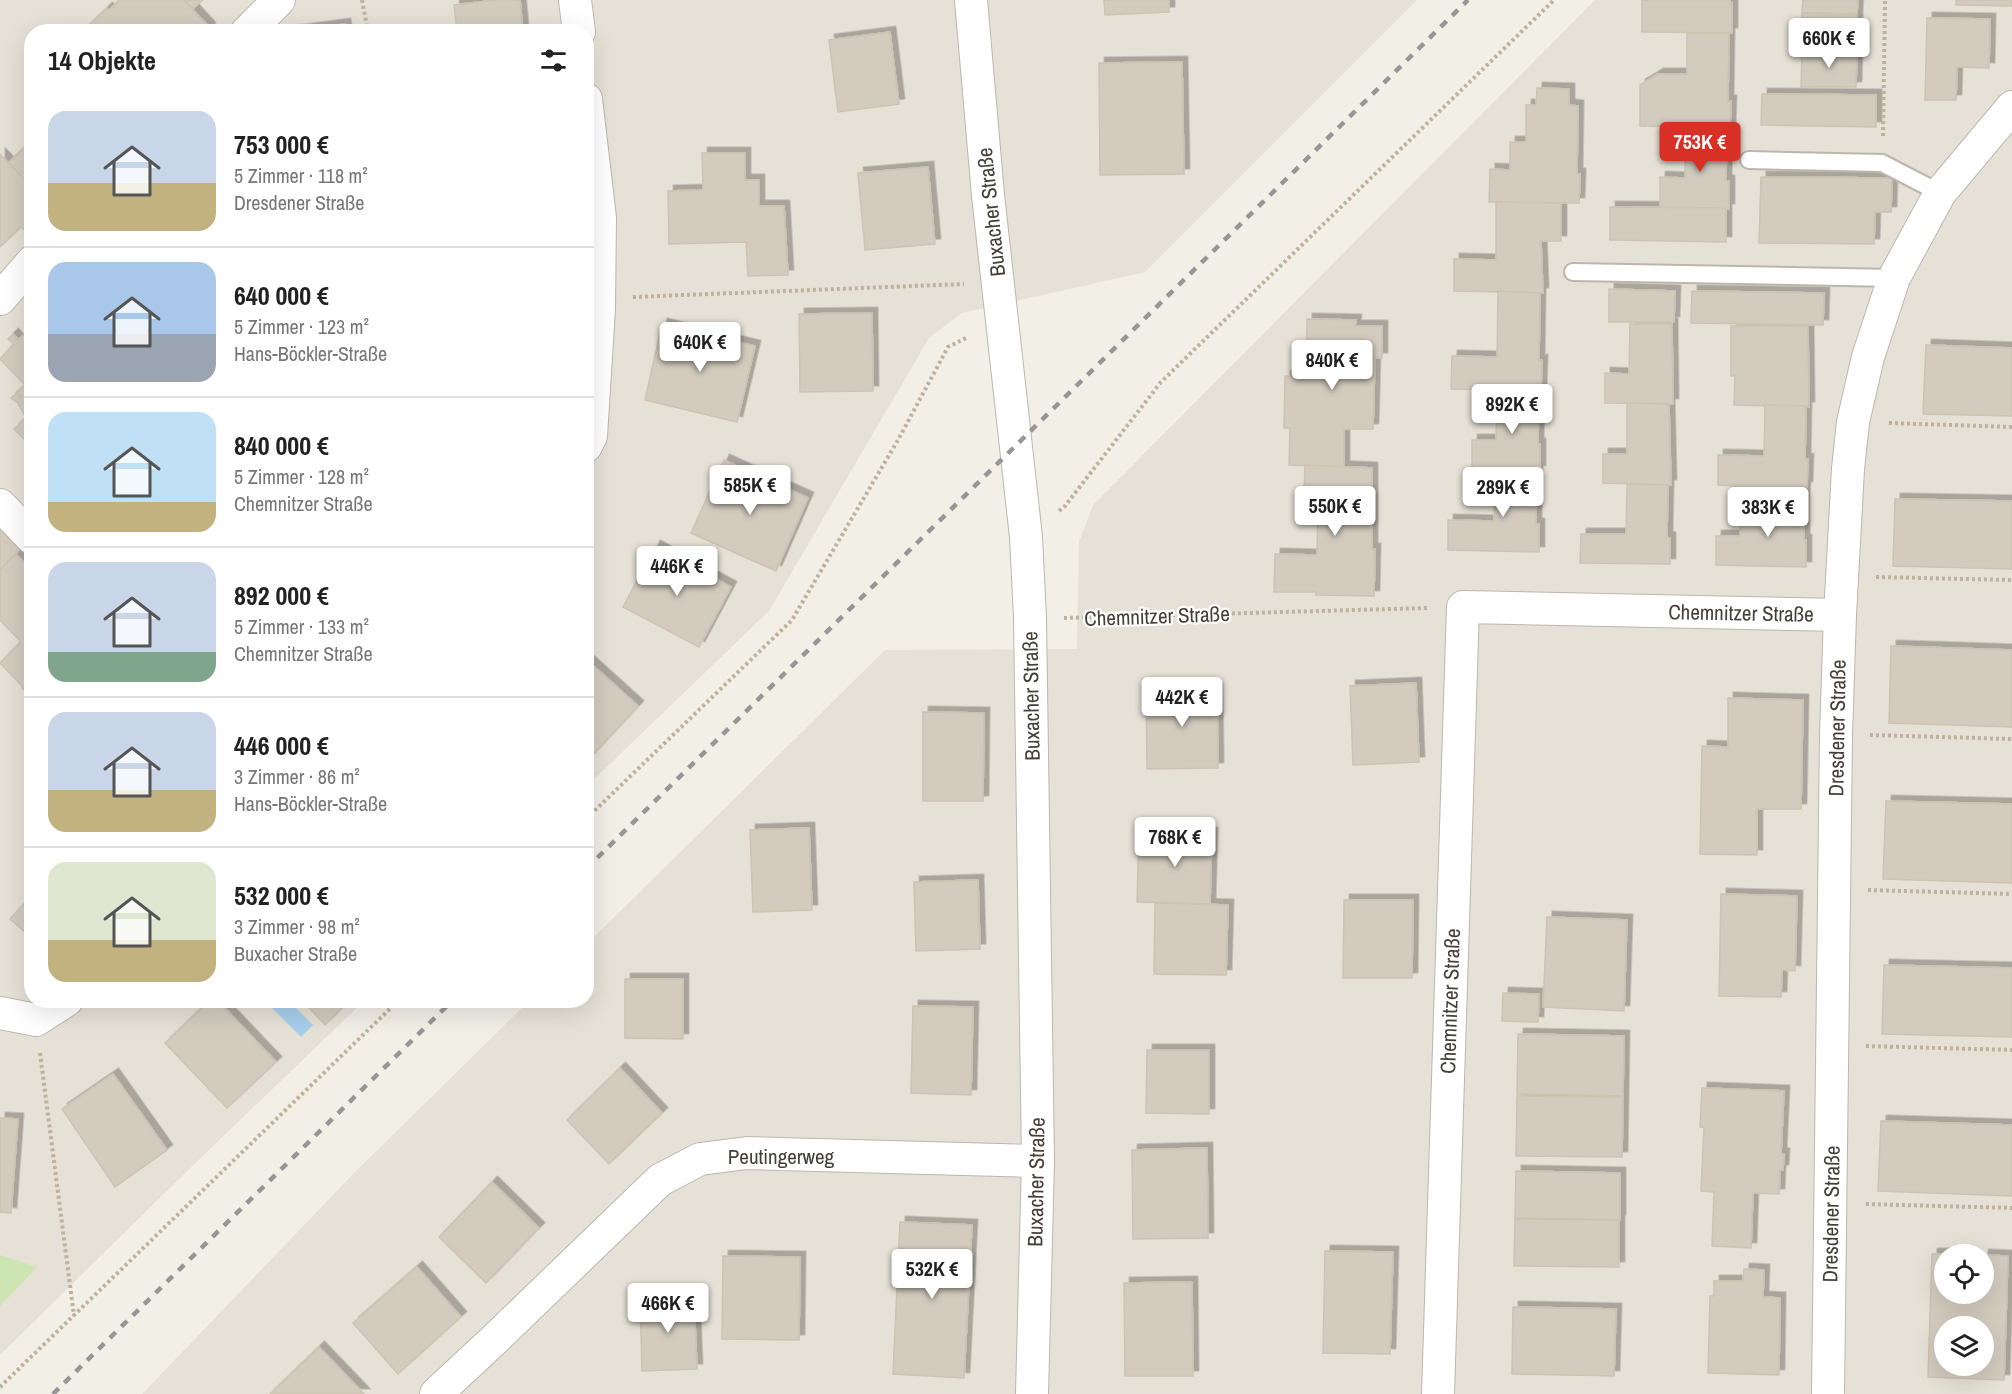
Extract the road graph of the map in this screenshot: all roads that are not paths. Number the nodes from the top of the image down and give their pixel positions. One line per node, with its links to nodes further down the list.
1 (279, 0): 4 (street)
2 (575, 0): 5 (street)
3 (971, 0): 21 (street, Buxacher Straße)
4 (256, 24)
5 (578, 24)
6 (2012, 107): 9 (street, Dresdener Straße)
7 (1749, 160): 9 (lane)
8 (594, 167): 14 (street)
9 (1940, 193): 12 (street, Dresdener Straße)
10 (24, 271): 13 (street)
11 (1573, 272): 12 (lane)
12 (1894, 279): 18 (street, Dresdener Straße)
13 (0, 299)
14 (595, 305): 15 (street)
15 (594, 338)
16 (0, 505): 17 (street)
17 (24, 530)
18 (1840, 615): 24 (street, Chemnitzer Straße); 25 (street, Dresdener Straße)
19 (55, 1008): 20 (street)
20 (0, 1012)
21 (1038, 1161): 22 (street, Peutingerweg); 23 (street, Buxacher Straße)
22 (436, 1394)
23 (1032, 1394)
24 (1438, 1394)
25 (1828, 1394)

